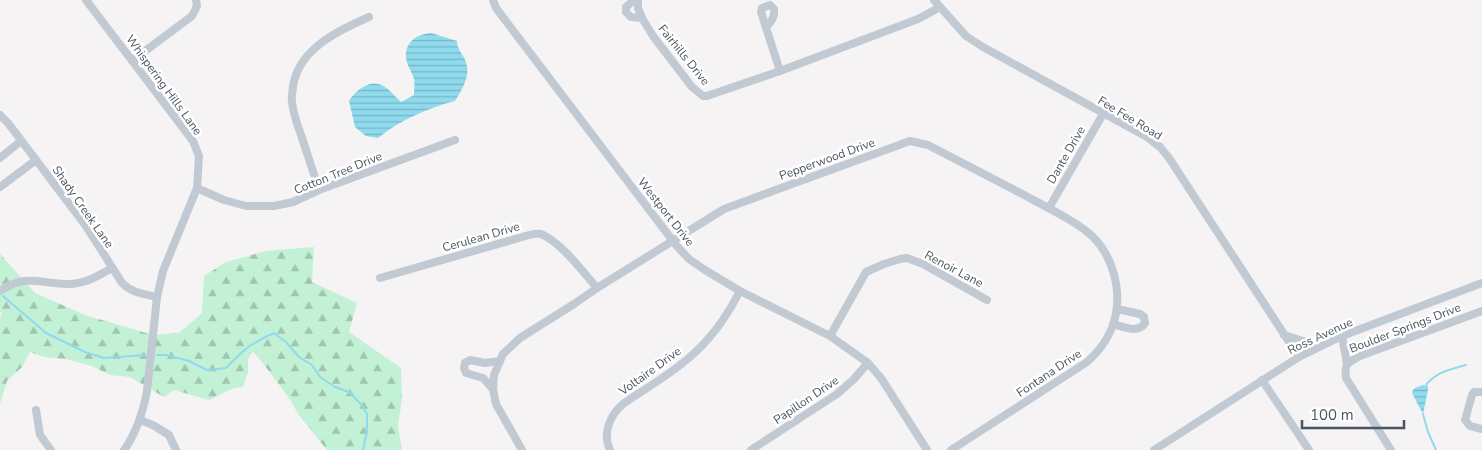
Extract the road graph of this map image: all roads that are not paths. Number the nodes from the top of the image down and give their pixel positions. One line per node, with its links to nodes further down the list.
1 (86, 0): 10 (street, Whispering Hills Lane)
2 (196, 0): 10 (street)
3 (493, 0): 22 (street, Westport Drive)
4 (934, 0): 6 (street, Fee Fee Road)
5 (637, 3): 8 (street, Fairhills Drive); 8 (street)
6 (940, 7): 11 (street, Fairhills Drive); 12 (street, Fee Fee Road)
7 (369, 17): 20 (street)
8 (642, 18): 11 (street, Fairhills Drive)
9 (766, 28): 11 (street)
10 (133, 60): 19 (street, Whispering Hills Lane)
11 (780, 71)
12 (1103, 114): 21 (street, Dante Drive); 34 (street, Fee Fee Road)
13 (0, 115): 15 (street, Shady Creek Lane)
14 (456, 140): 20 (street, Cotton Tree Drive)
15 (21, 141): 16 (street); 17 (street, Shady Creek Lane)
16 (0, 158)
17 (36, 160): 18 (street); 23 (street, Shady Creek Lane)
18 (0, 187)
19 (197, 188): 20 (street, Cotton Tree Drive); 29 (street, Whispering Hills Lane)
20 (319, 190)
21 (1049, 208): 22 (street, Pepperwood Drive); 31 (street, Pepperwood Drive)
22 (673, 240): 26 (street, Pepperwood Drive); 28 (street, Westport Drive)
23 (112, 268): 27 (street); 29 (street, Shady Creek Lane)
24 (380, 278): 26 (street, Cerulean Drive)
25 (1482, 282): 36 (street, Ross Avenue)
26 (597, 288): 39 (street, Pepperwood Drive)
27 (0, 291)
28 (740, 291): 35 (street, Westport Drive); 52 (street, Voltaire Drive)
29 (157, 297): 46 (street, Whispering Hills Lane)
30 (987, 300): 35 (street, Renoir Lane)
31 (1117, 309): 33 (street, Pepperwood Drive); 33 (street)
32 (1482, 311): 41 (street, Boulder Springs Drive)
33 (1113, 324): 55 (street, Fontana Drive)
34 (1284, 335): 37 (street); 38 (street, Fee Fee Road)
35 (830, 336): 40 (street, Westport Drive)
36 (1342, 336): 37 (street, Ross Avenue); 41 (street)
37 (1319, 346): 38 (street, Ross Avenue)
38 (1298, 357): 42 (street, Ross Avenue)
39 (500, 361): 43 (street, Pepperwood Drive); 43 (street)
40 (868, 363): 53 (street, Papillon Drive); 54 (street, Westport Drive)
41 (1347, 364): 58 (street, Boulder Springs Drive)
42 (1262, 380): 56 (street, Ross Avenue); 57 (street)
43 (493, 389): 51 (street)
44 (1482, 392): 47 (street)
45 (36, 410): 48 (street)
46 (140, 420): 49 (street, Whispering Hills Lane); 50 (street)
47 (1482, 429)
48 (51, 450)
49 (124, 450)
50 (176, 450)
51 (522, 450)
52 (610, 450)
53 (752, 450)
54 (927, 450)
55 (951, 450)
56 (1154, 450)
57 (1308, 450)
58 (1391, 450)

